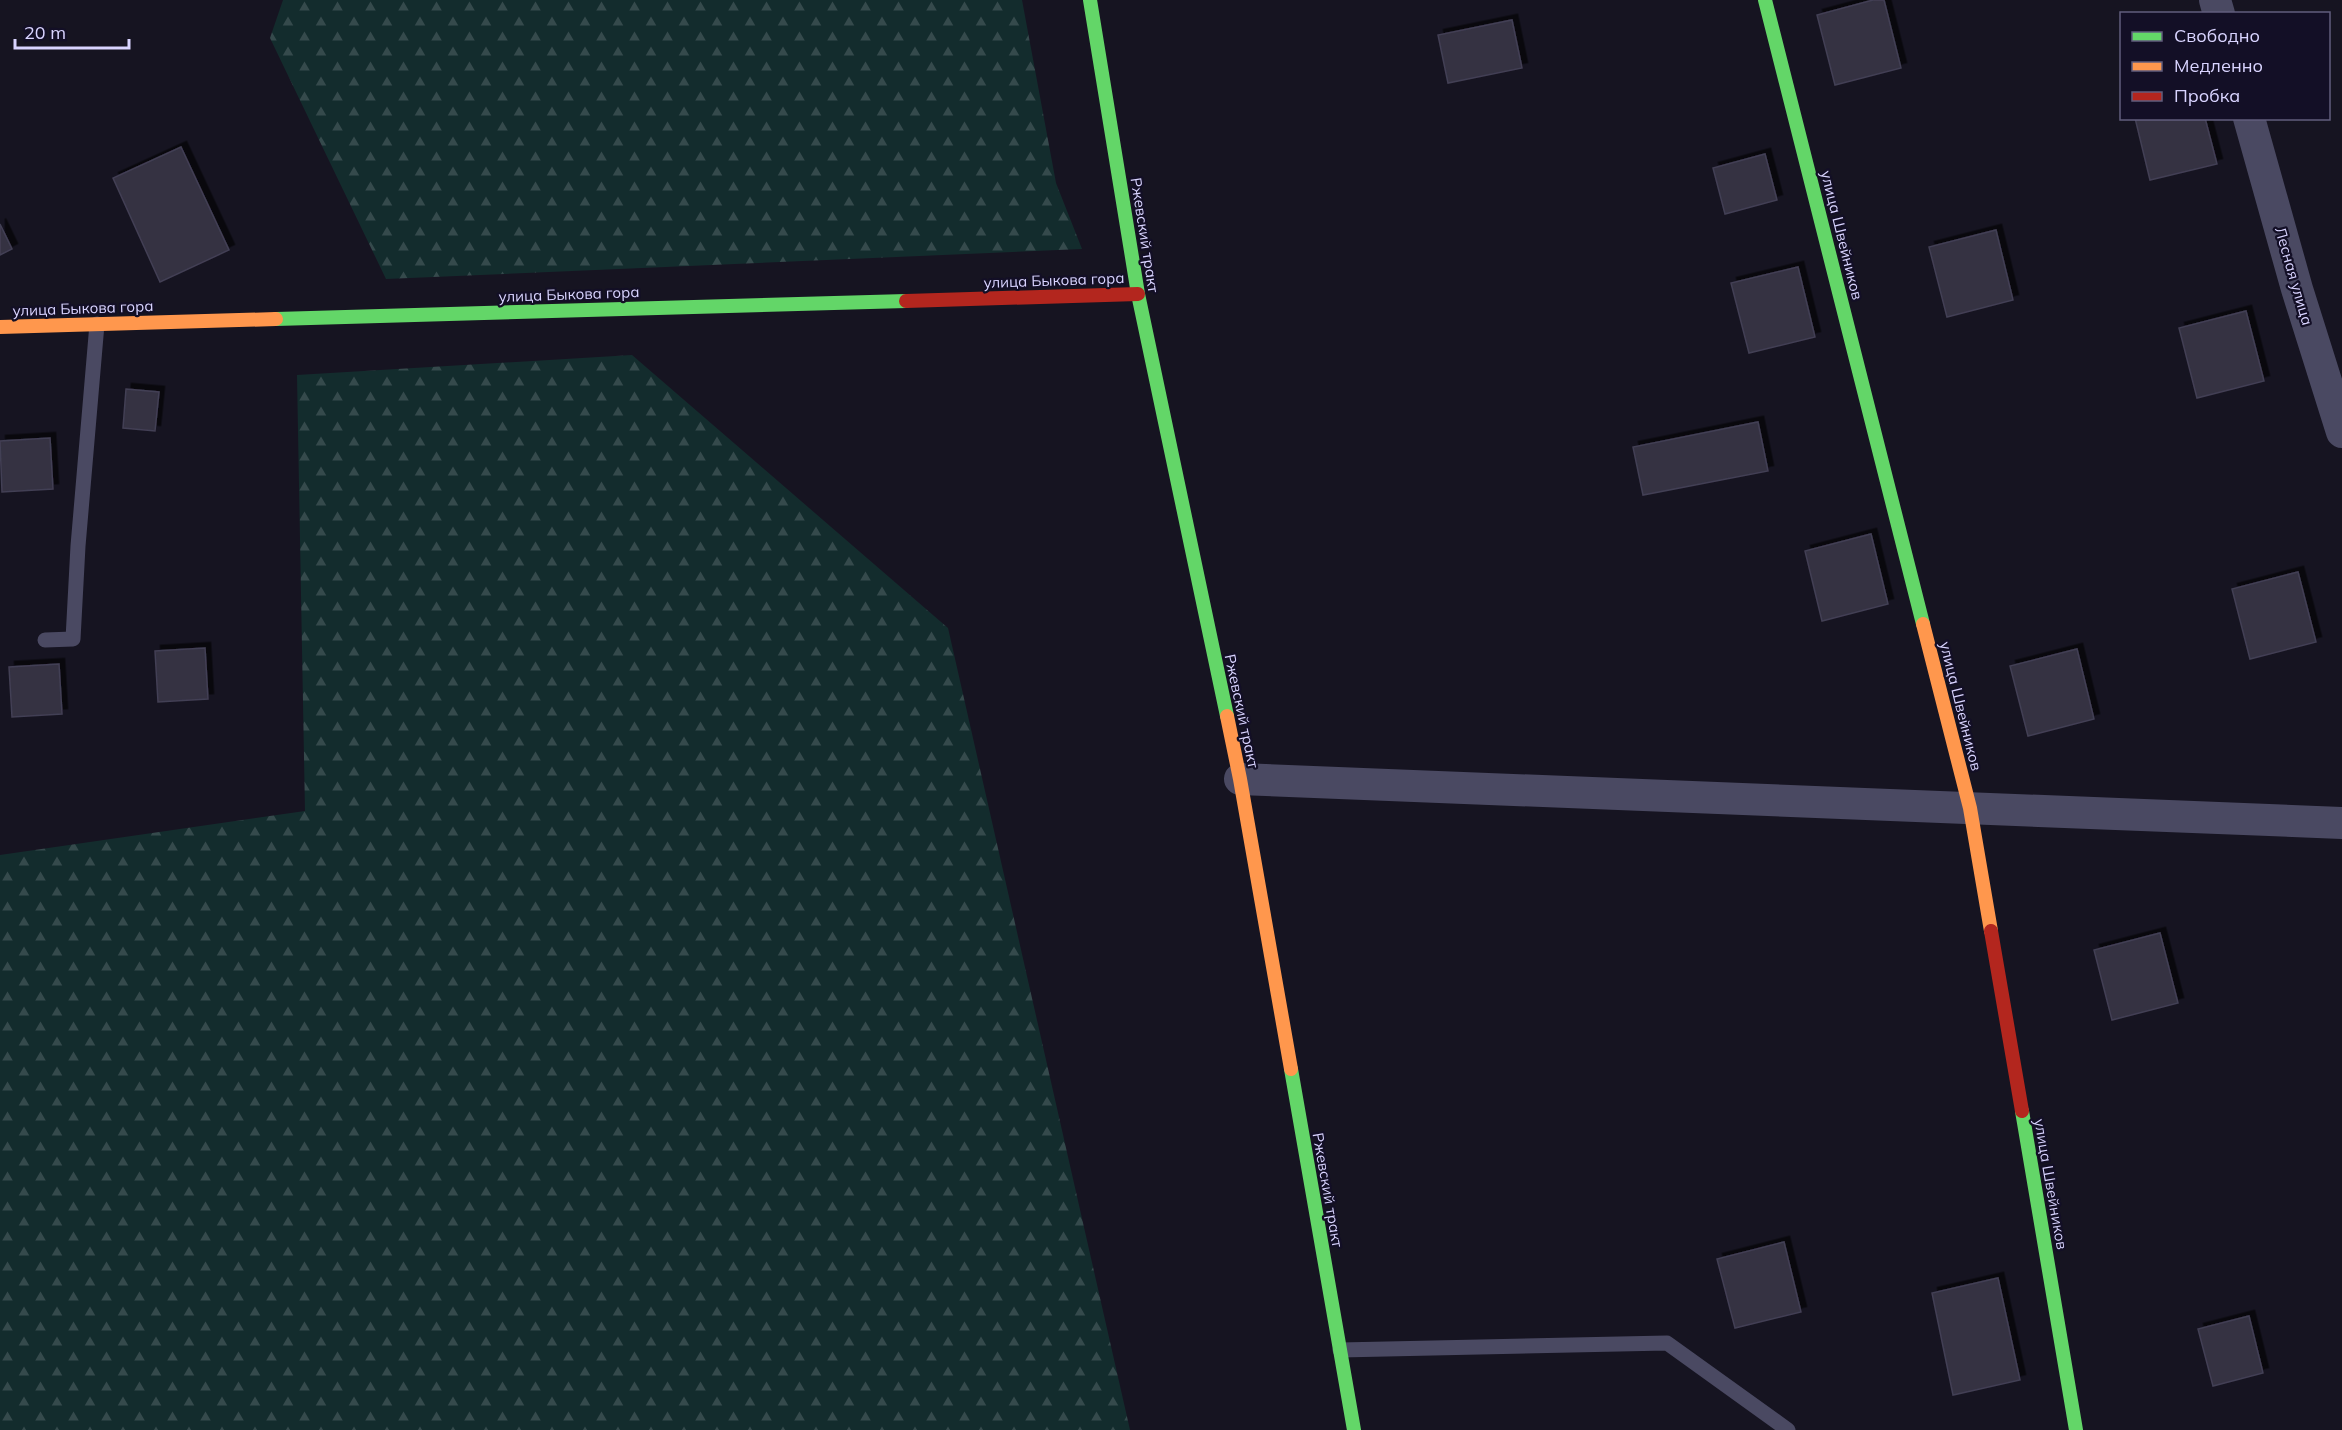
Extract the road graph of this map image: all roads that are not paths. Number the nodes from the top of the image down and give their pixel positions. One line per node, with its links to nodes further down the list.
1 (1090, 0): 4 (street, Ржевский тракт)
2 (1765, 0): 10 (street, улица Швейников)
3 (2250, 120): 7 (street, Лесная улица)
4 (1138, 294): 5 (street, улица Быкова гора); 9 (street, Ржевский тракт)
5 (97, 324): 6 (street, улица Быкова гора); 8 (lane)
6 (0, 327)
7 (2342, 432)
8 (45, 640)
9 (1240, 780): 10 (street); 12 (street, Ржевский тракт)
10 (1970, 808): 11 (street); 15 (street, улица Швейников)
11 (2342, 823)
12 (1340, 1350): 13 (street, Ржевский тракт); 14 (lane)
13 (1353, 1430)
14 (1788, 1430)
15 (2076, 1430)

